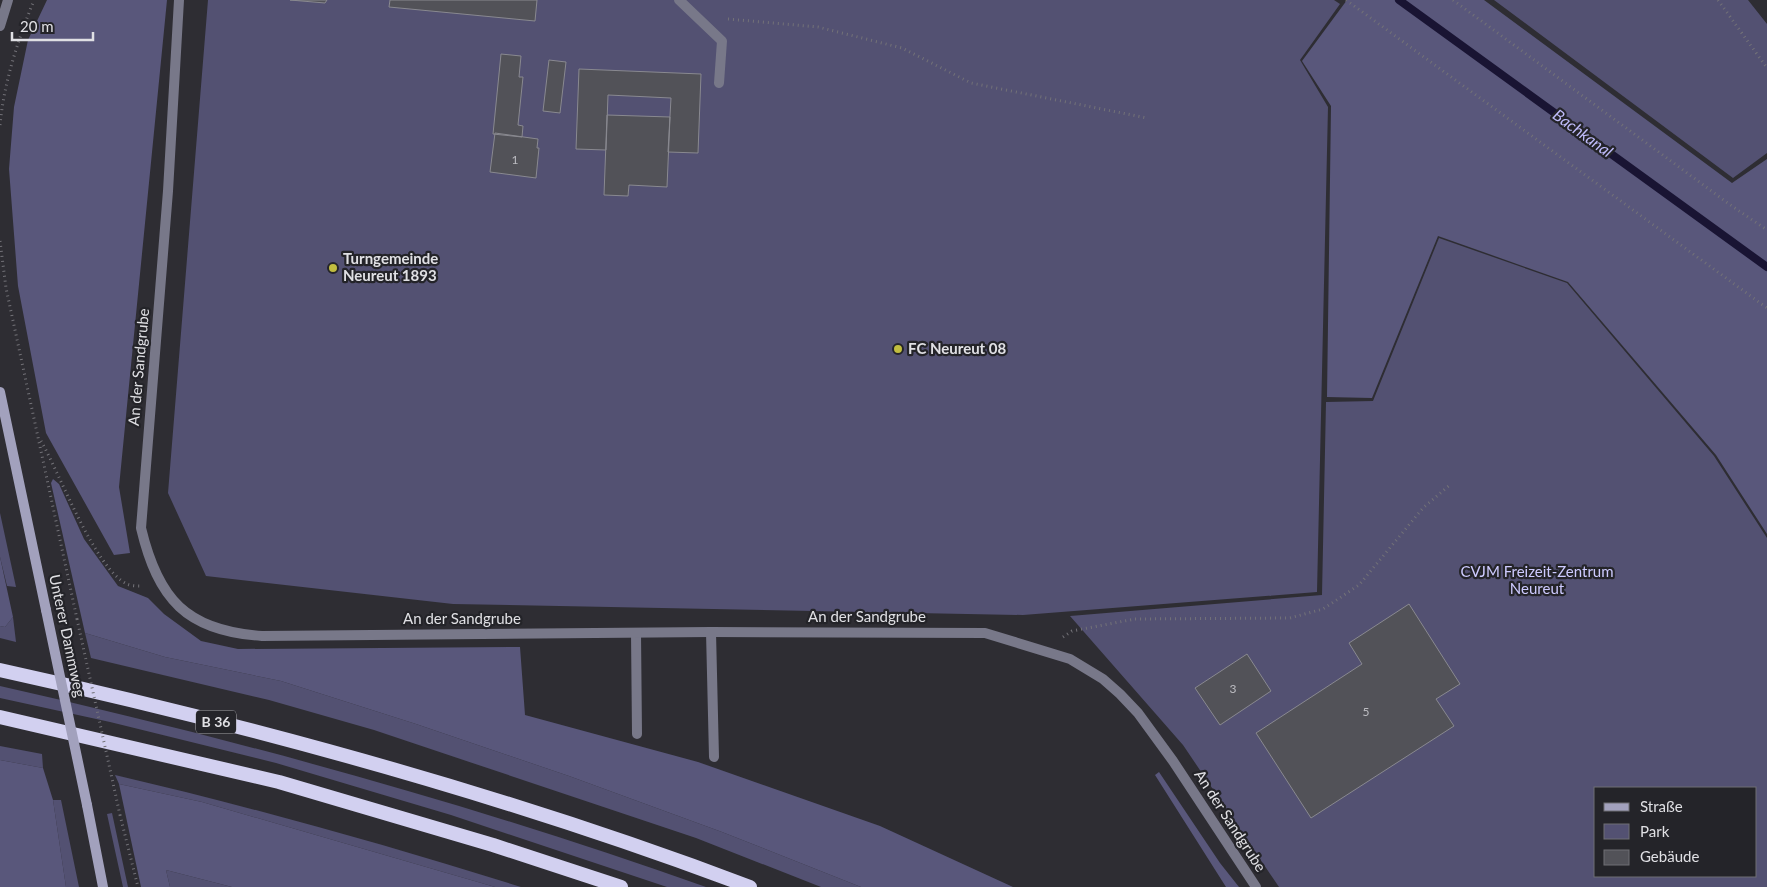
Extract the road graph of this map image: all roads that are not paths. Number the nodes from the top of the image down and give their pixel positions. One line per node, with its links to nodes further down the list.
1 (8, 0): 4 (street)
2 (179, 0): 8 (street, An der Sandgrube)
3 (679, 0): 5 (street)
4 (0, 26)
5 (719, 83)
6 (0, 392): 13 (main road, Unterer Dammweg, bridge)
7 (711, 632): 8 (street, An der Sandgrube); 12 (street); 16 (street, An der Sandgrube)
8 (636, 633): 11 (street)
9 (0, 670): 15 (highway, B 36)
10 (0, 717): 14 (highway)
11 (637, 734)
12 (714, 757)
13 (103, 887)
14 (621, 887)
15 (750, 887)
16 (1256, 887)

